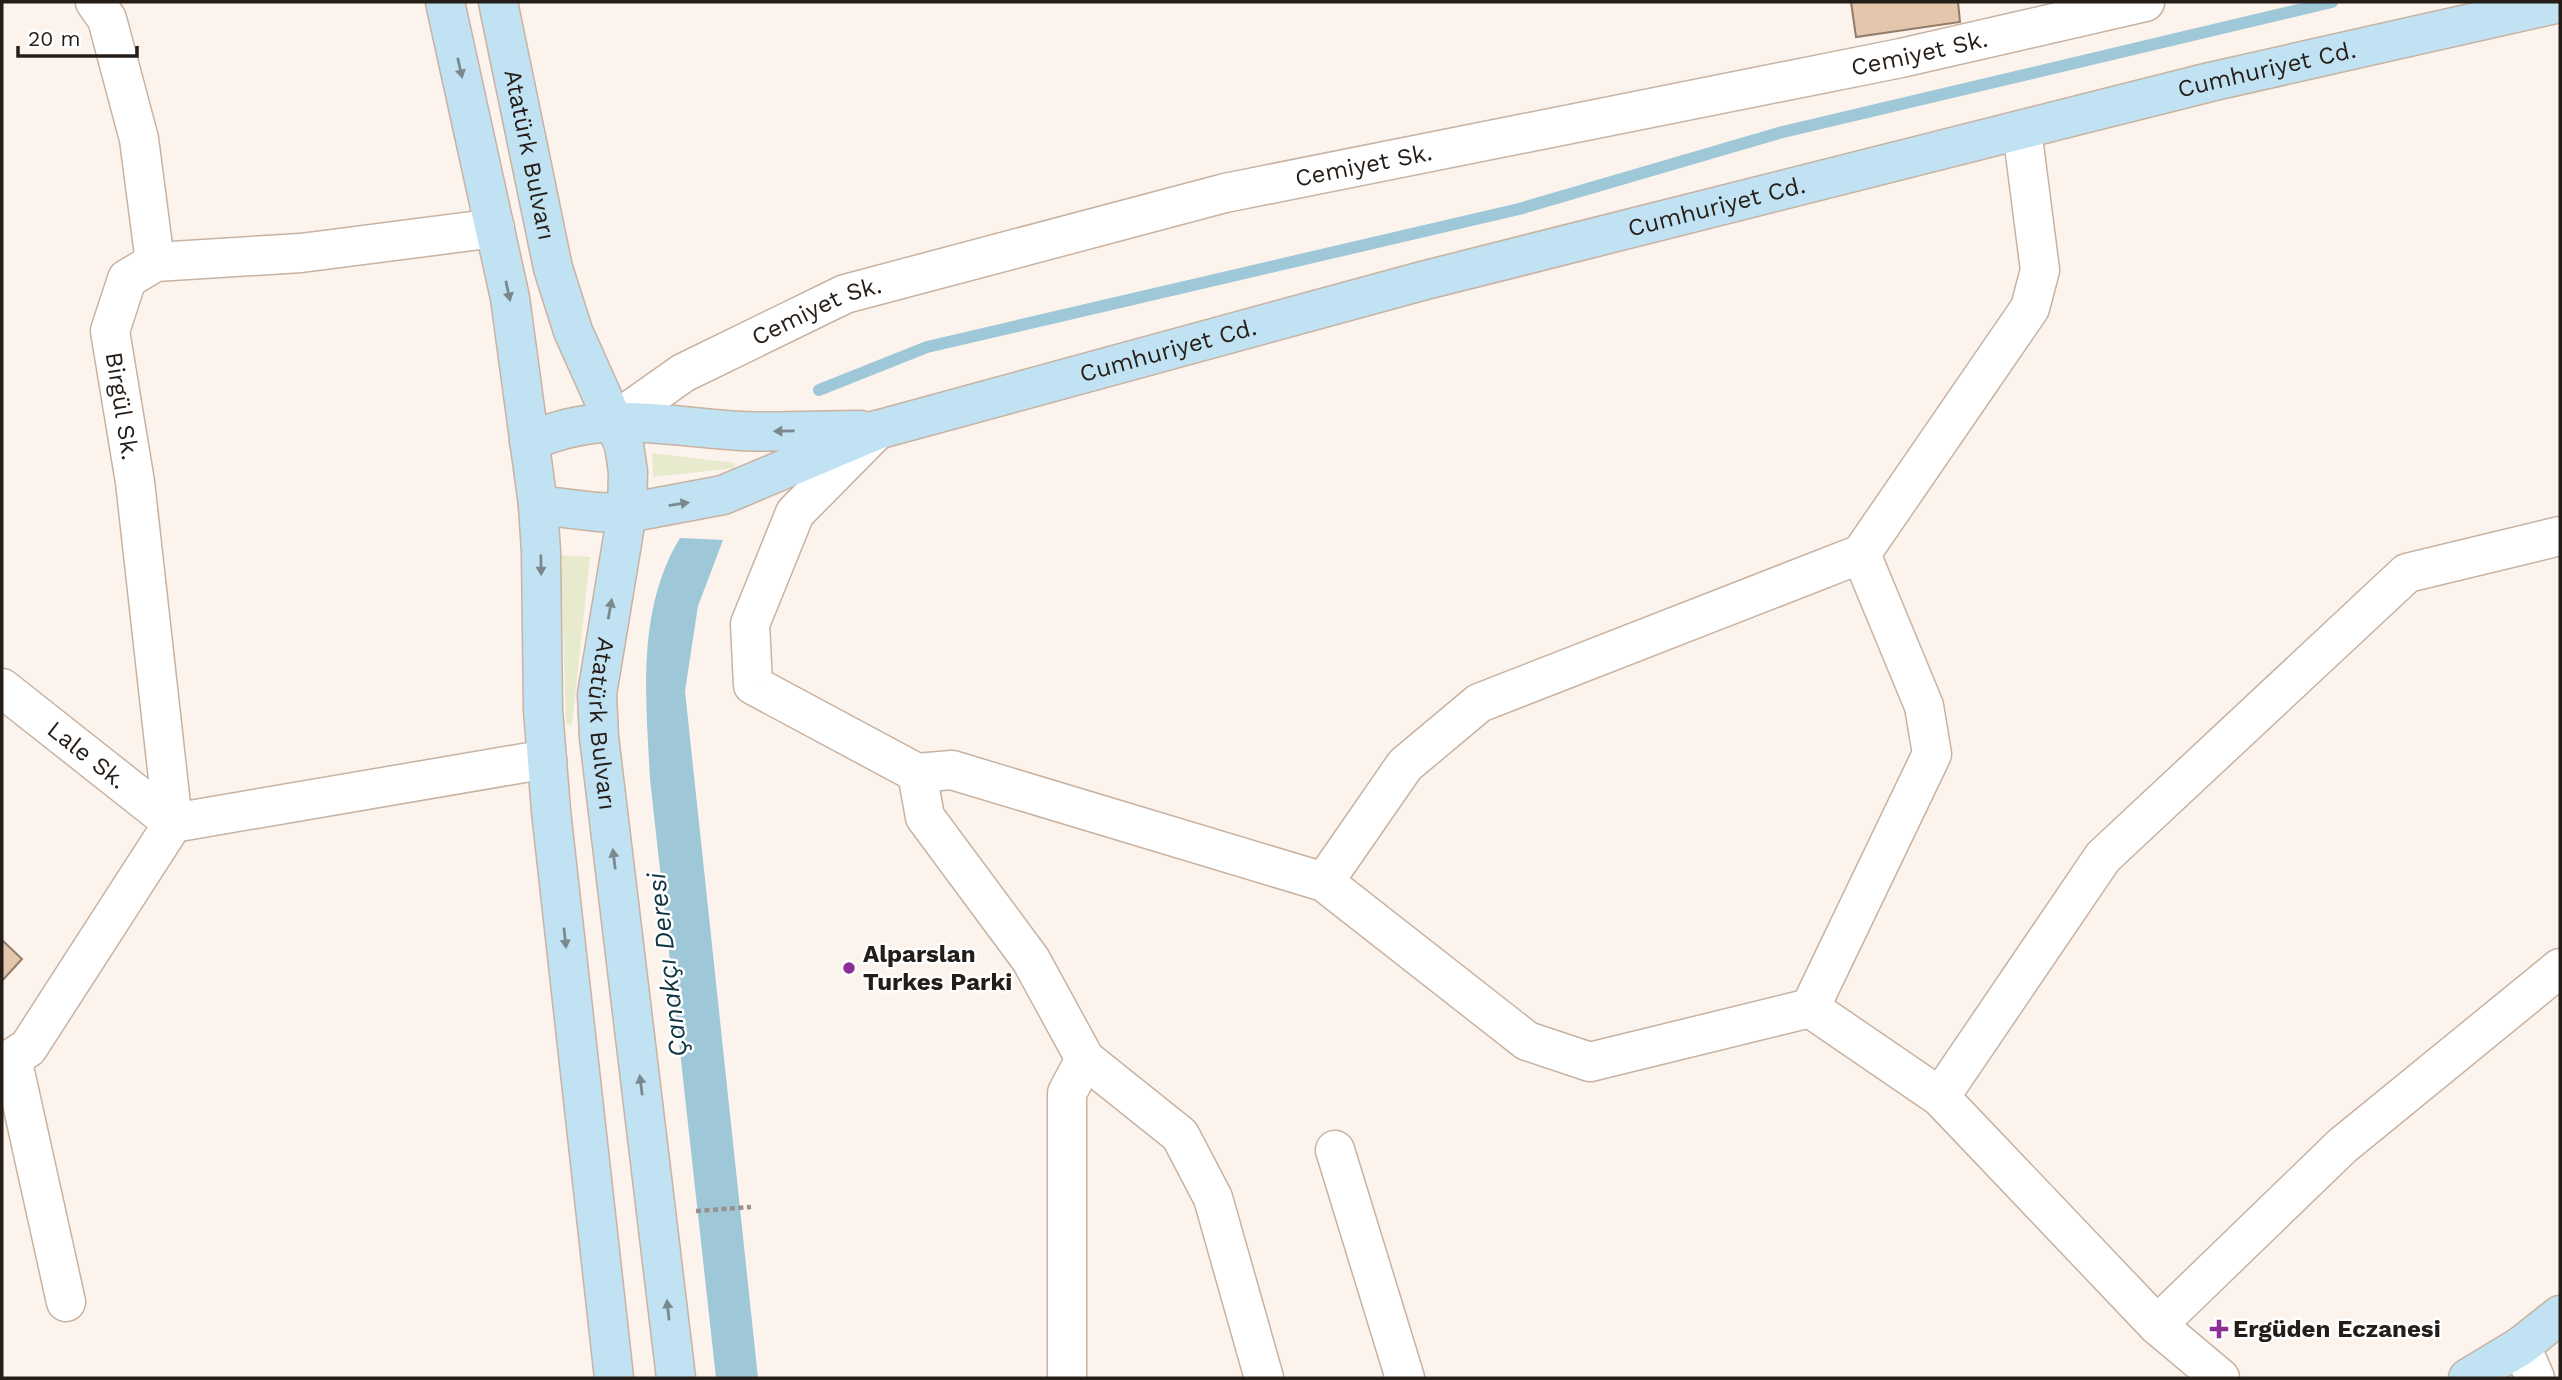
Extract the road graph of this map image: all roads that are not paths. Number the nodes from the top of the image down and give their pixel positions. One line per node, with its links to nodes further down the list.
1 (95, 2): 8 (street)
2 (445, 2): 7 (main road, Atatürk Bulvarı, one-way to 7)
3 (498, 2): 9 (main road, Atatürk Bulvarı)
4 (2145, 2): 9 (street, Cemiyet Sk.)
5 (2560, 3): 6 (main road, Cumhuriyet Cd.)
6 (2022, 130): 10 (main road, Cumhuriyet Cd.); 15 (street)
7 (495, 228): 8 (street); 11 (main road, Atatürk Bulvarı, one-way to 11)
8 (155, 262): 19 (street, Birgül Sk.)
9 (615, 421): 10 (main road, one-way to 9); 11 (main road); 13 (main road, Atatürk Bulvarı)
10 (877, 430): 13 (main road, one-way to 10); 18 (street)
11 (528, 442): 12 (main road, Atatürk Bulvarı)
12 (538, 505): 13 (main road); 17 (main road, Atatürk Bulvarı, one-way to 17)
13 (627, 513): 32 (main road, Atatürk Bulvarı, one-way to 13)
14 (2560, 536): 25 (street)
15 (1861, 554): 20 (street); 22 (street)
16 (2, 688): 19 (street, Lale Sk.)
17 (547, 759): 19 (street); 31 (main road, Atatürk Bulvarı, one-way to 31)
18 (917, 774): 20 (street); 23 (street)
19 (173, 822): 24 (street)
20 (1324, 882): 22 (street)
21 (2560, 968): 29 (street)
22 (1810, 1008): 25 (street)
23 (1085, 1059): 33 (street); 34 (street)
24 (7, 1061): 27 (street)
25 (1940, 1097): 29 (street)
26 (1335, 1150): 35 (street)
27 (66, 1302)
28 (2560, 1315): 30 (main road)
29 (2157, 1325): 36 (street)
30 (2528, 1362): 37 (main road)
31 (614, 1378)
32 (676, 1378)
33 (1067, 1378)
34 (1264, 1378)
35 (1405, 1378)
36 (2220, 1378)
37 (2468, 1378)

